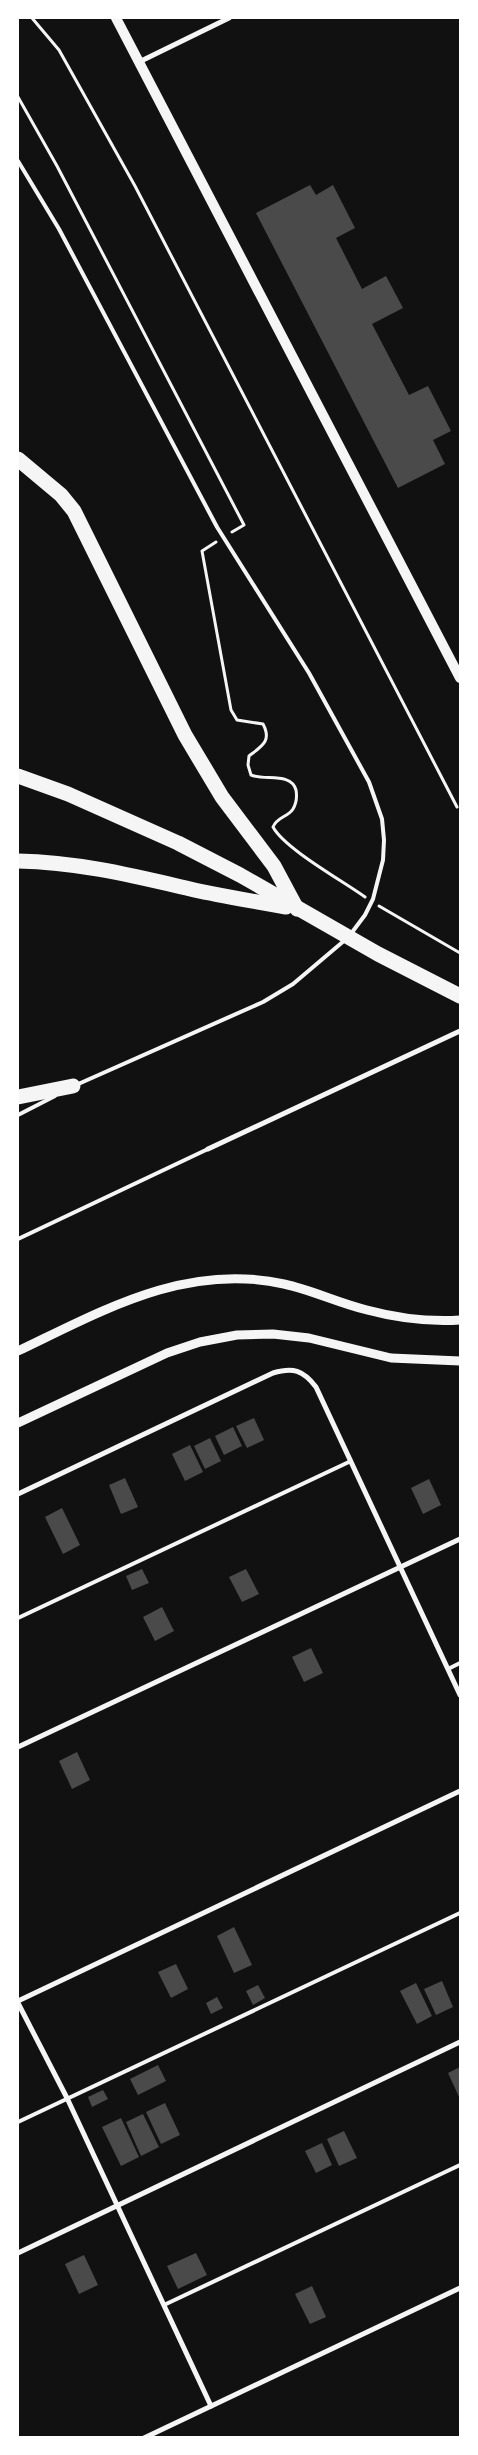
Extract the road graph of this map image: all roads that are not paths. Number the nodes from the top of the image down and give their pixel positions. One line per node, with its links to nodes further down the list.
1 (116, 18): 3 (main road)
2 (229, 18): 3 (street)
3 (139, 62): 6 (main road)
4 (18, 160): 14 (lane)
5 (18, 459): 11 (highway)
6 (460, 678)
7 (18, 776): 11 (highway)
8 (18, 861): 9 (highway)
9 (42, 862): 10 (highway); 11 (highway)
10 (18, 866)
11 (298, 909): 12 (highway)
12 (460, 996)
13 (460, 1031): 17 (street)
14 (73, 1086): 15 (highway); 16 (lane)
15 (18, 1097)
16 (18, 1115)
17 (208, 1149): 18 (lane)
18 (18, 1239)
19 (460, 1320): 20 (street)
20 (18, 1352)
21 (460, 1361): 22 (street)
22 (18, 1423)
23 (351, 1461): 24 (street); 26 (street); 27 (lane)
24 (18, 1494)
25 (460, 1539): 26 (street)
26 (400, 1567): 29 (street); 31 (street)
27 (18, 1618)
28 (460, 1663): 29 (lane)
29 (448, 1669): 30 (street)
30 (460, 1695)
31 (18, 1748)
32 (460, 1791): 34 (street)
33 (460, 1913): 36 (lane)
34 (18, 2002): 36 (street)
35 (460, 2042): 39 (street)
36 (67, 2098): 37 (lane); 39 (street)
37 (18, 2122)
38 (460, 2165): 42 (lane)
39 (117, 2204): 40 (street); 42 (street)
40 (18, 2253)
41 (460, 2288): 43 (street)
42 (164, 2305): 43 (street)
43 (211, 2406): 44 (street)
44 (144, 2438)

